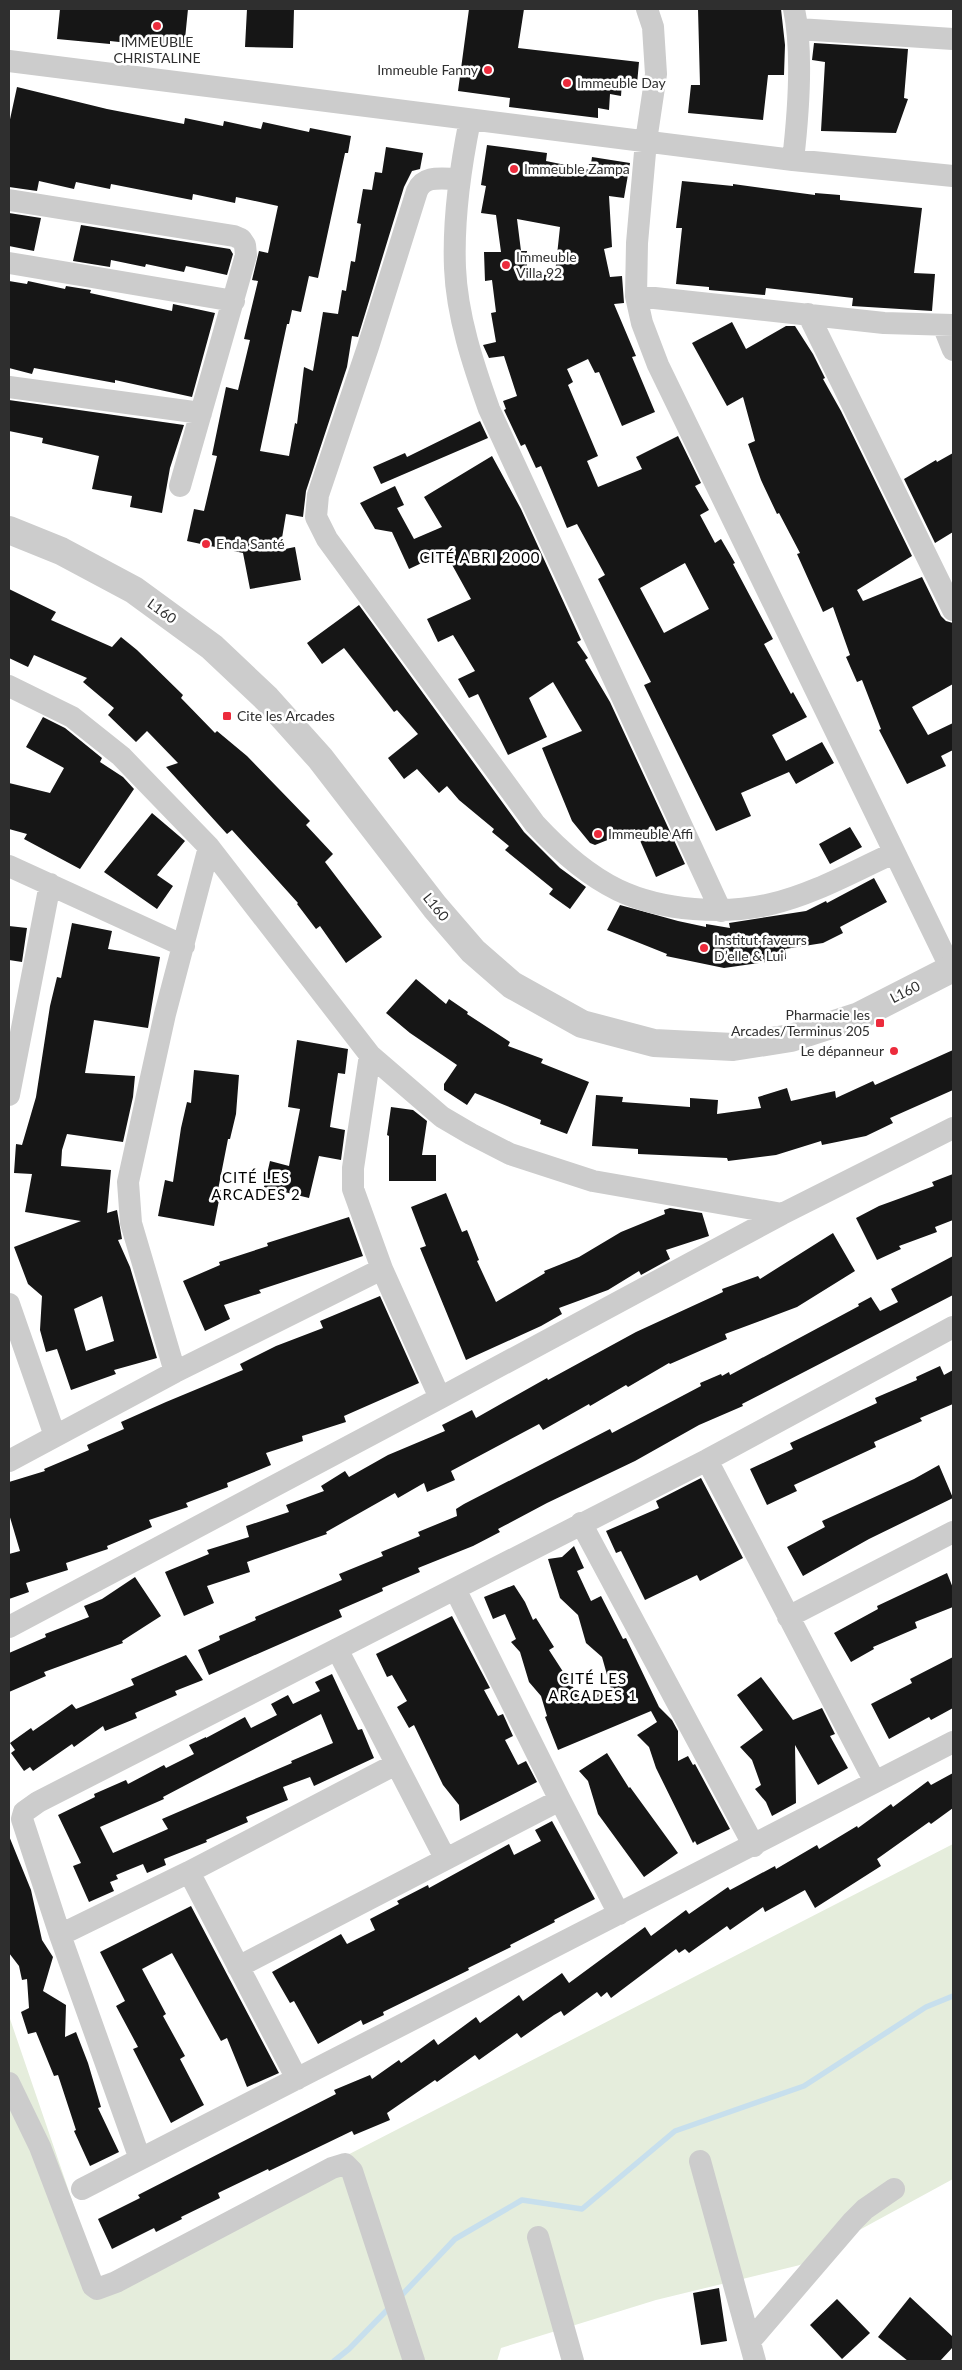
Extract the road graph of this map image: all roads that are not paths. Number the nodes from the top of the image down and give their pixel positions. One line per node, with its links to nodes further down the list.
1 (647, 9): 6 (street)
2 (796, 19): 3 (street); 7 (street)
3 (953, 40)
4 (9, 61): 5 (street)
5 (470, 120): 6 (street); 9 (street)
6 (646, 141): 7 (street); 12 (street)
7 (794, 160): 8 (street)
8 (953, 176)
9 (460, 179): 27 (street); 27 (street)
10 (9, 200): 13 (street)
11 (9, 263): 13 (street)
12 (636, 296): 14 (street); 24 (street)
13 (234, 301): 18 (street)
14 (808, 314): 15 (street); 21 (street)
15 (948, 325): 16 (street)
16 (953, 350)
17 (9, 387): 18 (street)
18 (201, 413): 19 (street)
19 (180, 486)
20 (9, 530): 29 (street, L160)
21 (953, 610)
22 (9, 686): 23 (street)
23 (209, 847): 28 (street); 30 (street)
24 (894, 853): 27 (street); 29 (street)
25 (9, 866): 26 (street)
26 (50, 884): 28 (street); 31 (street)
27 (721, 911)
28 (184, 946): 37 (street)
29 (952, 970)
30 (370, 1055): 33 (street); 34 (street)
31 (9, 1096)
32 (953, 1128): 33 (street)
33 (782, 1214): 38 (street)
34 (382, 1269): 37 (street); 38 (street)
35 (9, 1304): 39 (street)
36 (953, 1327): 41 (street)
37 (175, 1372): 39 (street)
38 (440, 1398): 46 (street)
39 (55, 1436): 40 (street)
40 (9, 1460)
41 (707, 1460): 42 (street); 45 (street)
42 (581, 1524): 44 (street); 52 (street)
43 (953, 1532): 45 (street)
44 (456, 1589): 47 (street); 51 (street)
45 (788, 1617): 50 (street)
46 (9, 1627)
47 (337, 1649): 49 (street); 56 (street)
48 (953, 1742): 50 (street)
49 (396, 1764): 53 (street); 54 (street)
50 (876, 1782): 52 (street)
51 (560, 1800): 53 (street); 55 (street)
52 (754, 1846): 55 (street)
53 (445, 1858): 57 (street)
54 (189, 1872): 56 (street); 57 (street)
55 (619, 1914): 58 (street)
56 (60, 1935): 60 (street)
57 (238, 1967): 58 (street)
58 (298, 2079): 60 (street)
59 (9, 2083): 66 (street)
60 (140, 2159): 62 (street)
61 (700, 2161): 65 (street)
62 (82, 2189)
63 (894, 2189): 65 (street)
64 (538, 2237): 67 (street)
65 (753, 2351)
66 (414, 2361)
67 (573, 2361)

